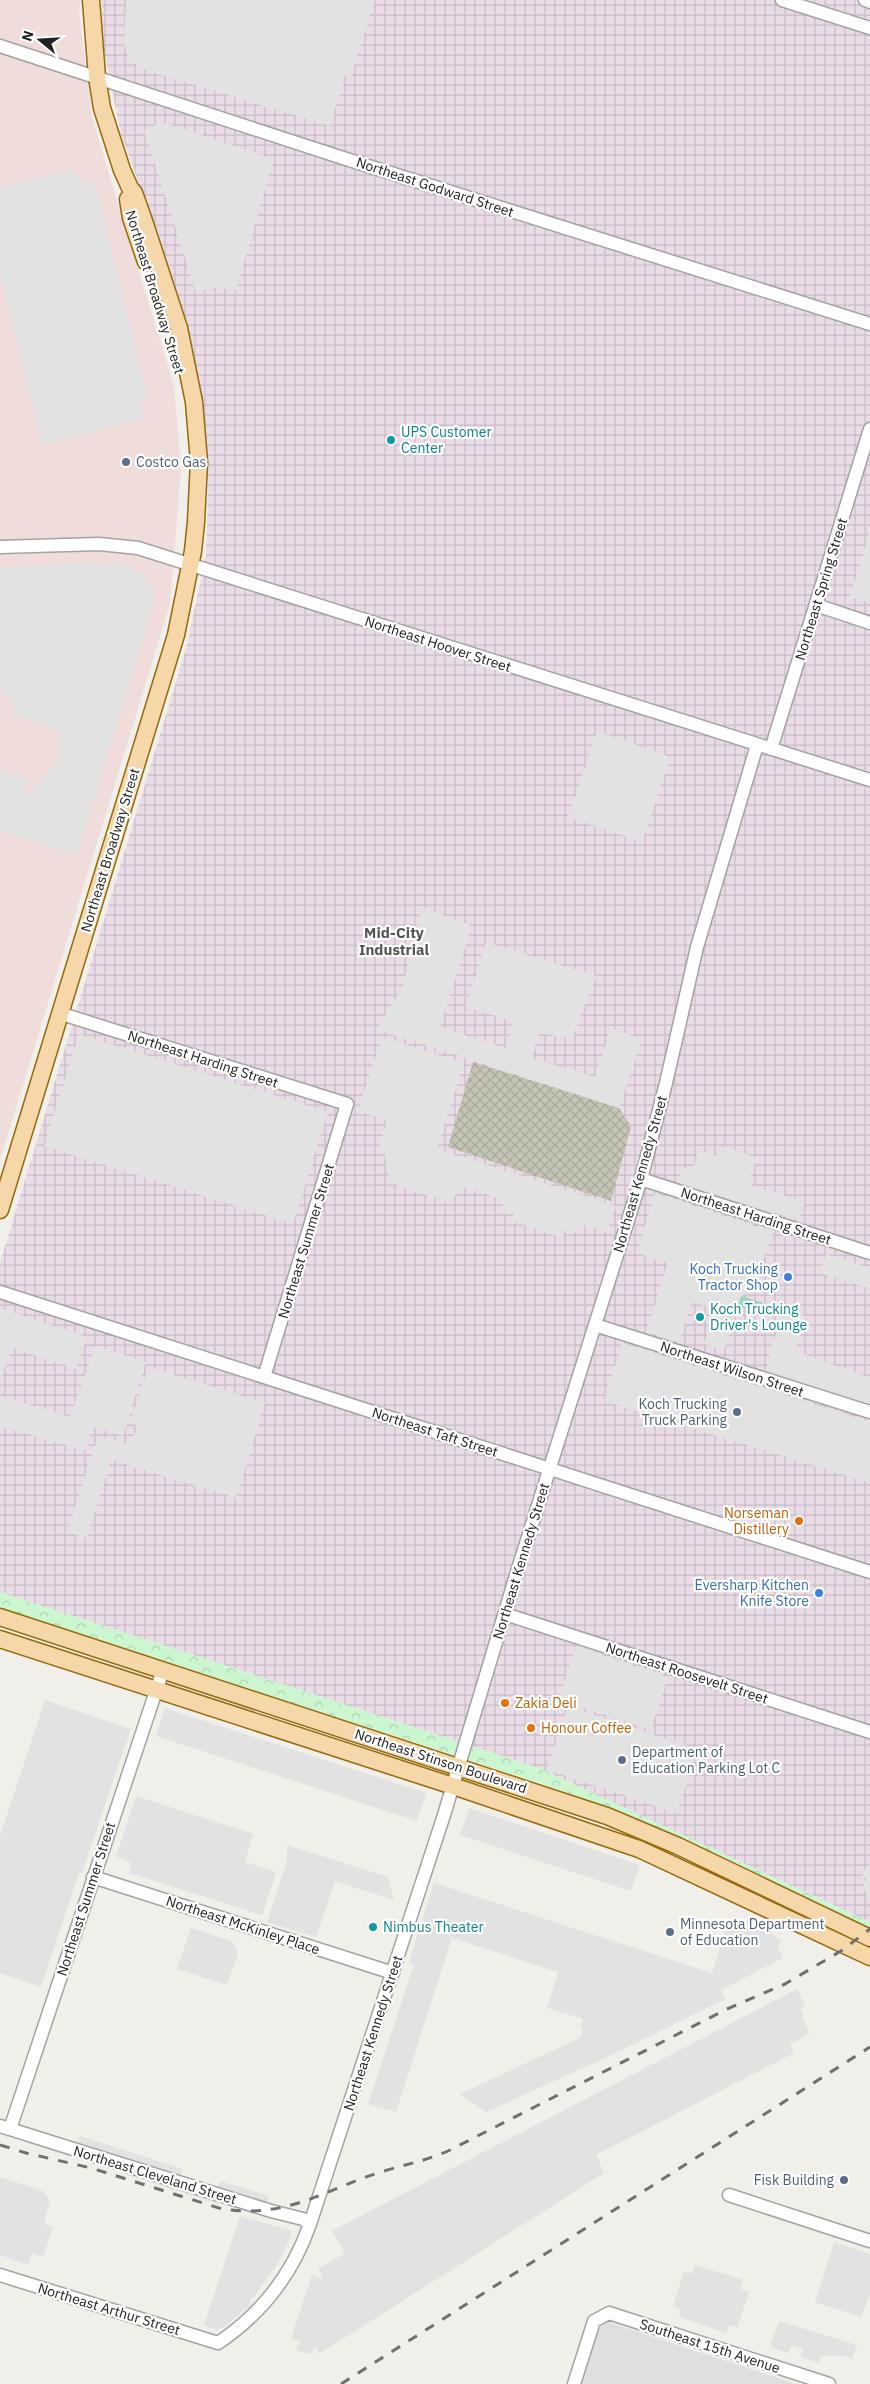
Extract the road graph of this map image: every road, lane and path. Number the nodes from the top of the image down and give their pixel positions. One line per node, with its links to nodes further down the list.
1 (782, 0): 5 (street)
2 (865, 0): 4 (street)
3 (92, 1): 7 (main road, Northeast Broadway Street)
4 (870, 2)
5 (870, 28)
6 (0, 46): 7 (street, Northeast Godward Street)
7 (97, 77): 8 (street, Northeast Godward Street); 11 (main road, Northeast Broadway Street)
8 (870, 324)
9 (870, 429): 12 (street, Northeast Spring Street)
10 (0, 547): 11 (street, Northeast Hoover Street)
11 (191, 565): 14 (street, Northeast Hoover Street); 17 (main road, Northeast Broadway Street)
12 (816, 605): 13 (street); 15 (street, Northeast Spring Street)
13 (870, 623)
14 (757, 745): 15 (street, Northeast Hoover Street); 19 (street, Northeast Kennedy Street)
15 (771, 749): 16 (street, Northeast Hoover Street)
16 (870, 780)
17 (59, 1013): 18 (street, Northeast Harding Street); 20 (main road, Northeast Broadway Street)
18 (348, 1104): 24 (street, Northeast Summer Street)
19 (641, 1179): 21 (street, Northeast Harding Street); 23 (street, Northeast Kennedy Street)
20 (0, 1210)
21 (870, 1253)
22 (0, 1292): 24 (street, Northeast Taft Street)
23 (595, 1325): 25 (street, Northeast Wilson Street); 26 (street, Northeast Kennedy Street)
24 (264, 1377): 26 (street, Northeast Taft Street)
25 (870, 1412)
26 (550, 1469): 27 (street, Northeast Taft Street); 28 (street, Northeast Kennedy Street)
27 (870, 1572)
28 (505, 1614): 33 (street, Northeast Roosevelt Street); 34 (street, Northeast Kennedy Street)
29 (0, 1616): 31 (main road, Northeast Stinson Boulevard)
30 (0, 1640): 32 (main road, Northeast Stinson Boulevard)
31 (163, 1670): 32 (street, Northeast Summer Street); 34 (main road, Northeast Stinson Boulevard)
32 (156, 1690): 35 (main road, Northeast Stinson Boulevard); 36 (street, Northeast Summer Street)
33 (870, 1732)
34 (458, 1768): 35 (street, Northeast Kennedy Street); 37 (main road, Northeast Stinson Boulevard)
35 (453, 1786): 38 (main road, Northeast Stinson Boulevard); 39 (street, Northeast Kennedy Street)
36 (93, 1877): 39 (street, Northeast McKinley Place); 40 (street, Northeast Summer Street)
37 (870, 1938)
38 (870, 1958)
39 (393, 1973): 42 (street, Northeast Kennedy Street)
40 (5, 2127): 42 (street, Northeast Cleveland Street)
41 (729, 2195): 43 (street)
42 (310, 2224): 45 (street, Northeast Kennedy Street)
43 (870, 2241)
44 (0, 2275): 45 (street, Northeast Arthur Street)
45 (218, 2343)
46 (574, 2384): 47 (street, Southeast 15th Avenue)
47 (828, 2384)

